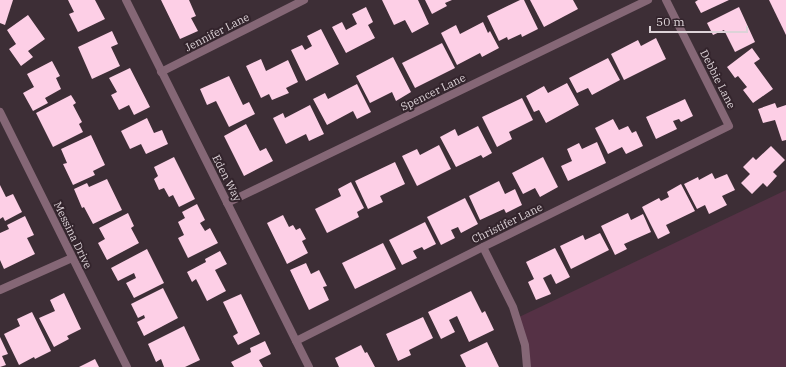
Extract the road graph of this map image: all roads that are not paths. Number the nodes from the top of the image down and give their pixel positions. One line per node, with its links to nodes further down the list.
1 (126, 0): 5 (street, Eden Way)
2 (304, 0): 5 (street, Jennifer Lane)
3 (648, 0): 8 (street, Spencer Lane)
4 (666, 0): 7 (street, Debbie Lane)
5 (161, 72): 8 (street, Eden Way)
6 (0, 112): 10 (street, Messina Drive)
7 (729, 126): 9 (street, Christifer Lane)
8 (227, 203): 12 (street, Eden Way)
9 (483, 247): 12 (street, Christifer Lane); 15 (street)
10 (72, 258): 11 (street); 13 (street, Messina Drive)
11 (0, 290)
12 (296, 341): 14 (street, Eden Way)
13 (127, 367)
14 (308, 367)
15 (527, 367)

